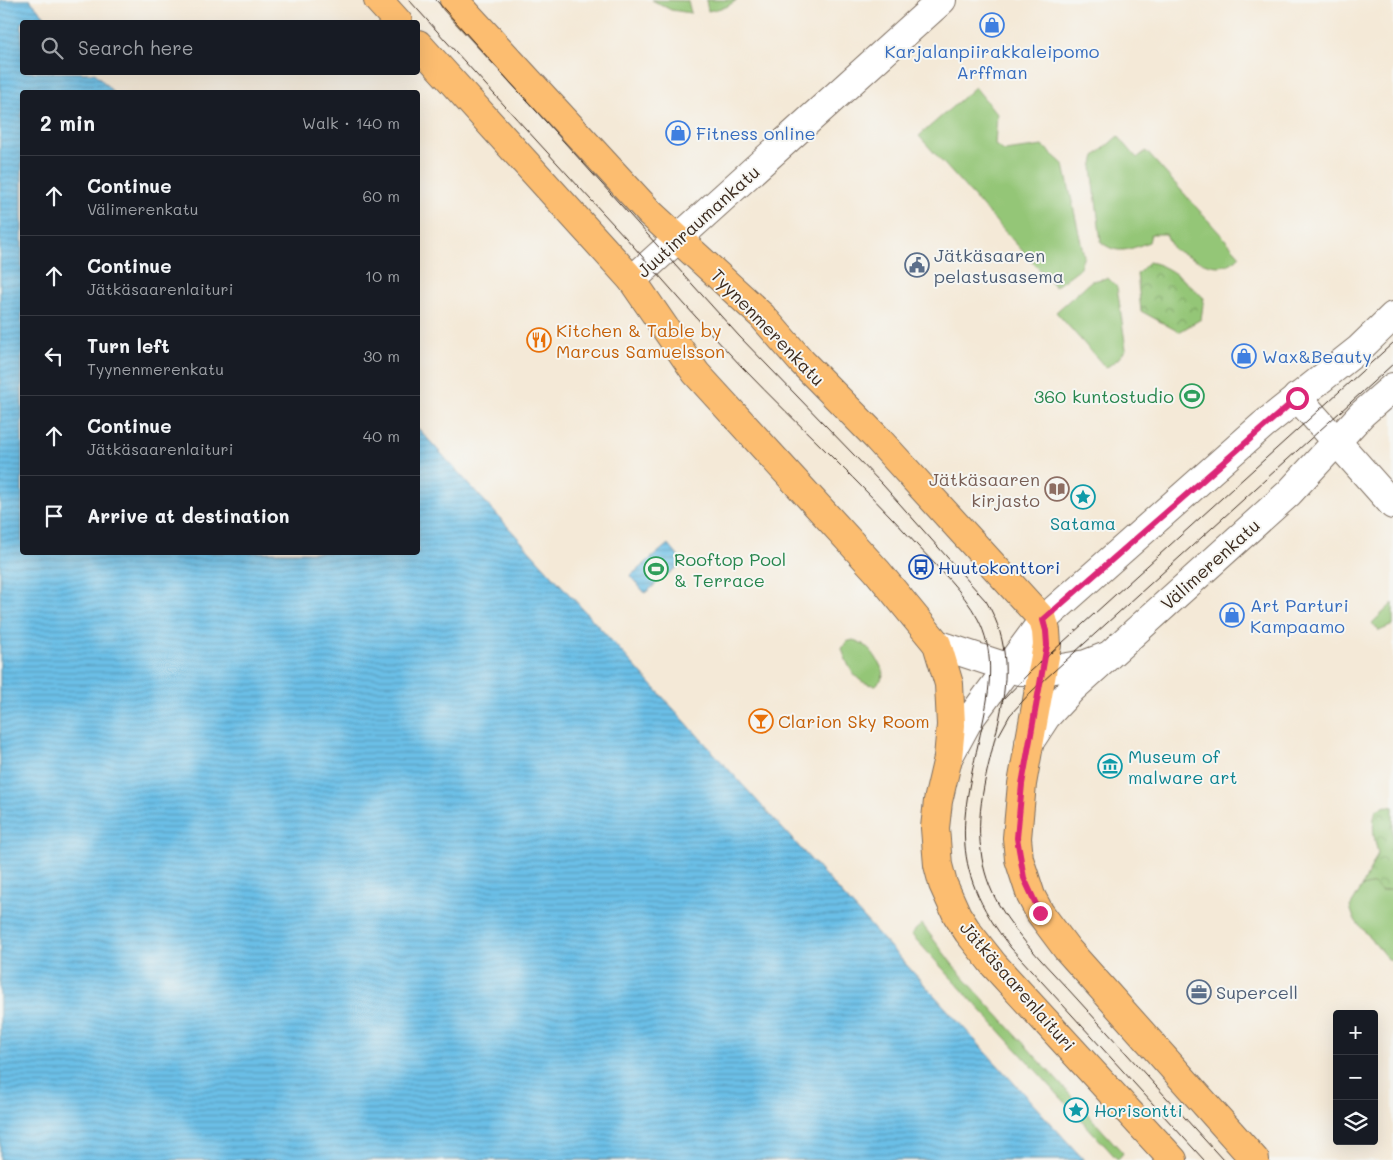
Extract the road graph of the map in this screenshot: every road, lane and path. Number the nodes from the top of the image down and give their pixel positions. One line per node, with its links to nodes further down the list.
1 (378, 0): 4 (main road)
2 (454, 0): 6 (main road, Tyynenmerenkatu)
3 (942, 0): 6 (street, Juutinraumankatu)
4 (396, 20)
5 (420, 46): 7 (main road)
6 (678, 239): 7 (street, Juutinraumankatu); 13 (main road, Tyynenmerenkatu)
7 (632, 280): 14 (main road)
8 (1393, 316): 10 (street)
9 (1393, 387): 11 (street, Välimerenkatu)
10 (1297, 398): 11 (street); 13 (street, Jätkäsaarenlaituri)
11 (1337, 442): 12 (street); 15 (street, Välimerenkatu)
12 (1393, 505)
13 (1043, 620): 16 (street, Jätkäsaarenlaituri); 17 (main road)
14 (937, 644): 16 (street); 19 (main road)
15 (1112, 653): 17 (street); 18 (street, Välimerenkatu)
16 (1006, 668): 17 (street); 19 (street, Jätkäsaarenlaituri)
17 (1043, 671): 18 (main road)
18 (1030, 743): 21 (main road)
19 (948, 758): 20 (main road, Jätkäsaarenlaituri)
20 (1173, 1160)
21 (1255, 1160)

